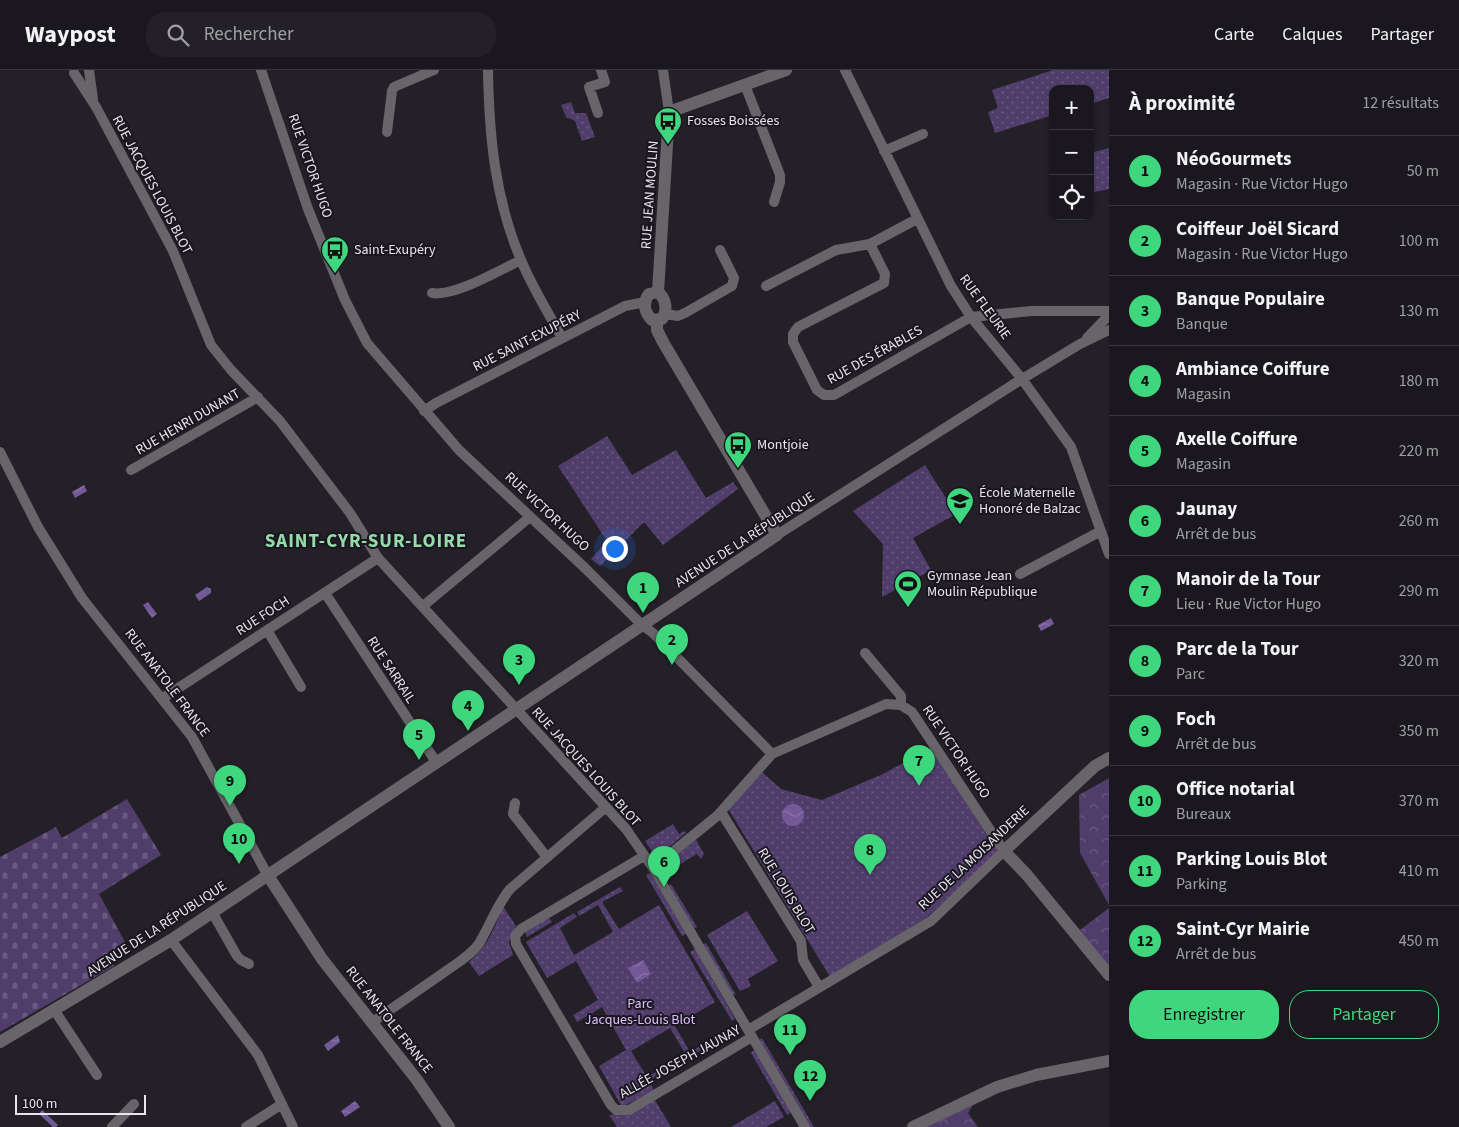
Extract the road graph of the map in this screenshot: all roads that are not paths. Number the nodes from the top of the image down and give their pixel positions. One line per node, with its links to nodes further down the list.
1 (89, 70): 8 (street); 11 (street)
2 (261, 70): 35 (street, RUE VICTOR HUGO)
3 (434, 70): 14 (street)
4 (488, 70): 21 (street)
5 (601, 70): 13 (street)
6 (663, 70): 12 (street, RUE JEAN MOULIN)
7 (845, 70): 16 (street, RUE FLEURIE)
8 (72, 71): 11 (street, RUE JACQUES LOUIS BLOT)
9 (780, 71): 10 (street)
10 (745, 85): 12 (street); 17 (street)
11 (96, 107): 34 (street, RUE JACQUES LOUIS BLOT)
12 (669, 112): 23 (street, RUE JEAN MOULIN)
13 (598, 113)
14 (387, 132)
15 (923, 134): 16 (street)
16 (884, 151): 18 (street, RUE FLEURIE)
17 (774, 202)
18 (917, 219): 19 (street); 29 (street, RUE FLEURIE)
19 (870, 244): 22 (street); 29 (street, RUE DES ÉRABLES)
20 (720, 250): 28 (street)
21 (521, 260): 24 (street); 31 (street)
22 (766, 286)
23 (658, 292): 25 (street); 28 (street)
24 (432, 293)
25 (645, 302): 28 (street); 31 (street, RUE SAINT-EXUPÉRY)
26 (1109, 311): 29 (street)
27 (1109, 315): 32 (street, AVENUE DE LA RÉPUBLIQUE)
28 (661, 317): 40 (street)
29 (971, 317): 33 (street, RUE FLEURIE)
30 (1109, 330): 32 (street, AVENUE DE LA RÉPUBLIQUE)
31 (562, 338): 35 (street, RUE SAINT-EXUPÉRY)
32 (1080, 344): 33 (street, AVENUE DE LA RÉPUBLIQUE)
33 (1022, 379): 39 (street, RUE FLEURIE); 40 (street, AVENUE DE LA RÉPUBLIQUE)
34 (258, 398): 37 (street, RUE HENRI DUNANT); 42 (street, RUE JACQUES LOUIS BLOT)
35 (424, 411): 38 (street, RUE VICTOR HUGO)
36 (0, 452): 50 (street, RUE ANATOLE FRANCE)
37 (131, 470)
38 (530, 517): 45 (street); 46 (street, RUE VICTOR HUGO)
39 (1101, 531): 41 (street, RUE FLEURIE); 43 (street)
40 (777, 535): 46 (street, AVENUE DE LA RÉPUBLIQUE)
41 (1109, 554)
42 (378, 558): 44 (street, RUE FOCH); 45 (street, RUE JACQUES LOUIS BLOT)
43 (1020, 574)
44 (325, 593): 47 (street, RUE FOCH); 55 (street, RUE SARRAIL)
45 (423, 606): 52 (street, RUE JACQUES LOUIS BLOT)
46 (642, 625): 52 (street, AVENUE DE LA RÉPUBLIQUE); 53 (street, RUE VICTOR HUGO)
47 (267, 630): 49 (street); 50 (street, RUE FOCH)
48 (865, 653): 51 (street)
49 (301, 687)
50 (163, 698): 63 (street, RUE ANATOLE FRANCE)
51 (901, 705): 53 (street, RUE VICTOR HUGO); 59 (street, RUE VICTOR HUGO)
52 (517, 710): 55 (street, AVENUE DE LA RÉPUBLIQUE); 57 (street, RUE JACQUES LOUIS BLOT)
53 (772, 754): 58 (street)
54 (1109, 758): 59 (street, RUE DE LA MOISANDERIE)
55 (436, 762): 63 (street, AVENUE DE LA RÉPUBLIQUE)
56 (515, 803): 60 (street)
57 (606, 807): 60 (street); 61 (street, RUE JACQUES LOUIS BLOT)
58 (721, 812): 62 (street); 68 (street, RUE LOUIS BLOT)
59 (1004, 851): 67 (street, RUE VICTOR HUGO); 68 (street, RUE DE LA MOISANDERIE)
60 (546, 856): 70 (street)
61 (644, 856): 62 (street, RUE JACQUES LOUIS BLOT); 71 (street, ALLÉE JOSEPH JAUNAY)
62 (653, 868): 71 (street, RUE JACQUES LOUIS BLOT)
63 (267, 874): 64 (street, AVENUE DE LA RÉPUBLIQUE); 70 (street, RUE ANATOLE FRANCE)
64 (212, 912): 65 (street, AVENUE DE LA RÉPUBLIQUE); 66 (street)
65 (171, 940): 69 (street, AVENUE DE LA RÉPUBLIQUE); 76 (street)
66 (249, 964)
67 (1109, 974)
68 (819, 987): 71 (street, RUE DE LA MOISANDERIE)
69 (55, 1011): 72 (street, AVENUE DE LA RÉPUBLIQUE); 74 (street)
70 (371, 1023): 80 (street, RUE ANATOLE FRANCE)
71 (750, 1034): 81 (street, RUE JACQUES LOUIS BLOT)
72 (0, 1042)
73 (1109, 1061): 82 (street)
74 (97, 1075)
75 (134, 1104): 77 (street)
76 (282, 1104): 78 (street); 79 (street)
77 (112, 1127)
78 (246, 1127)
79 (293, 1127)
80 (449, 1127)
81 (805, 1127)
82 (913, 1127)

